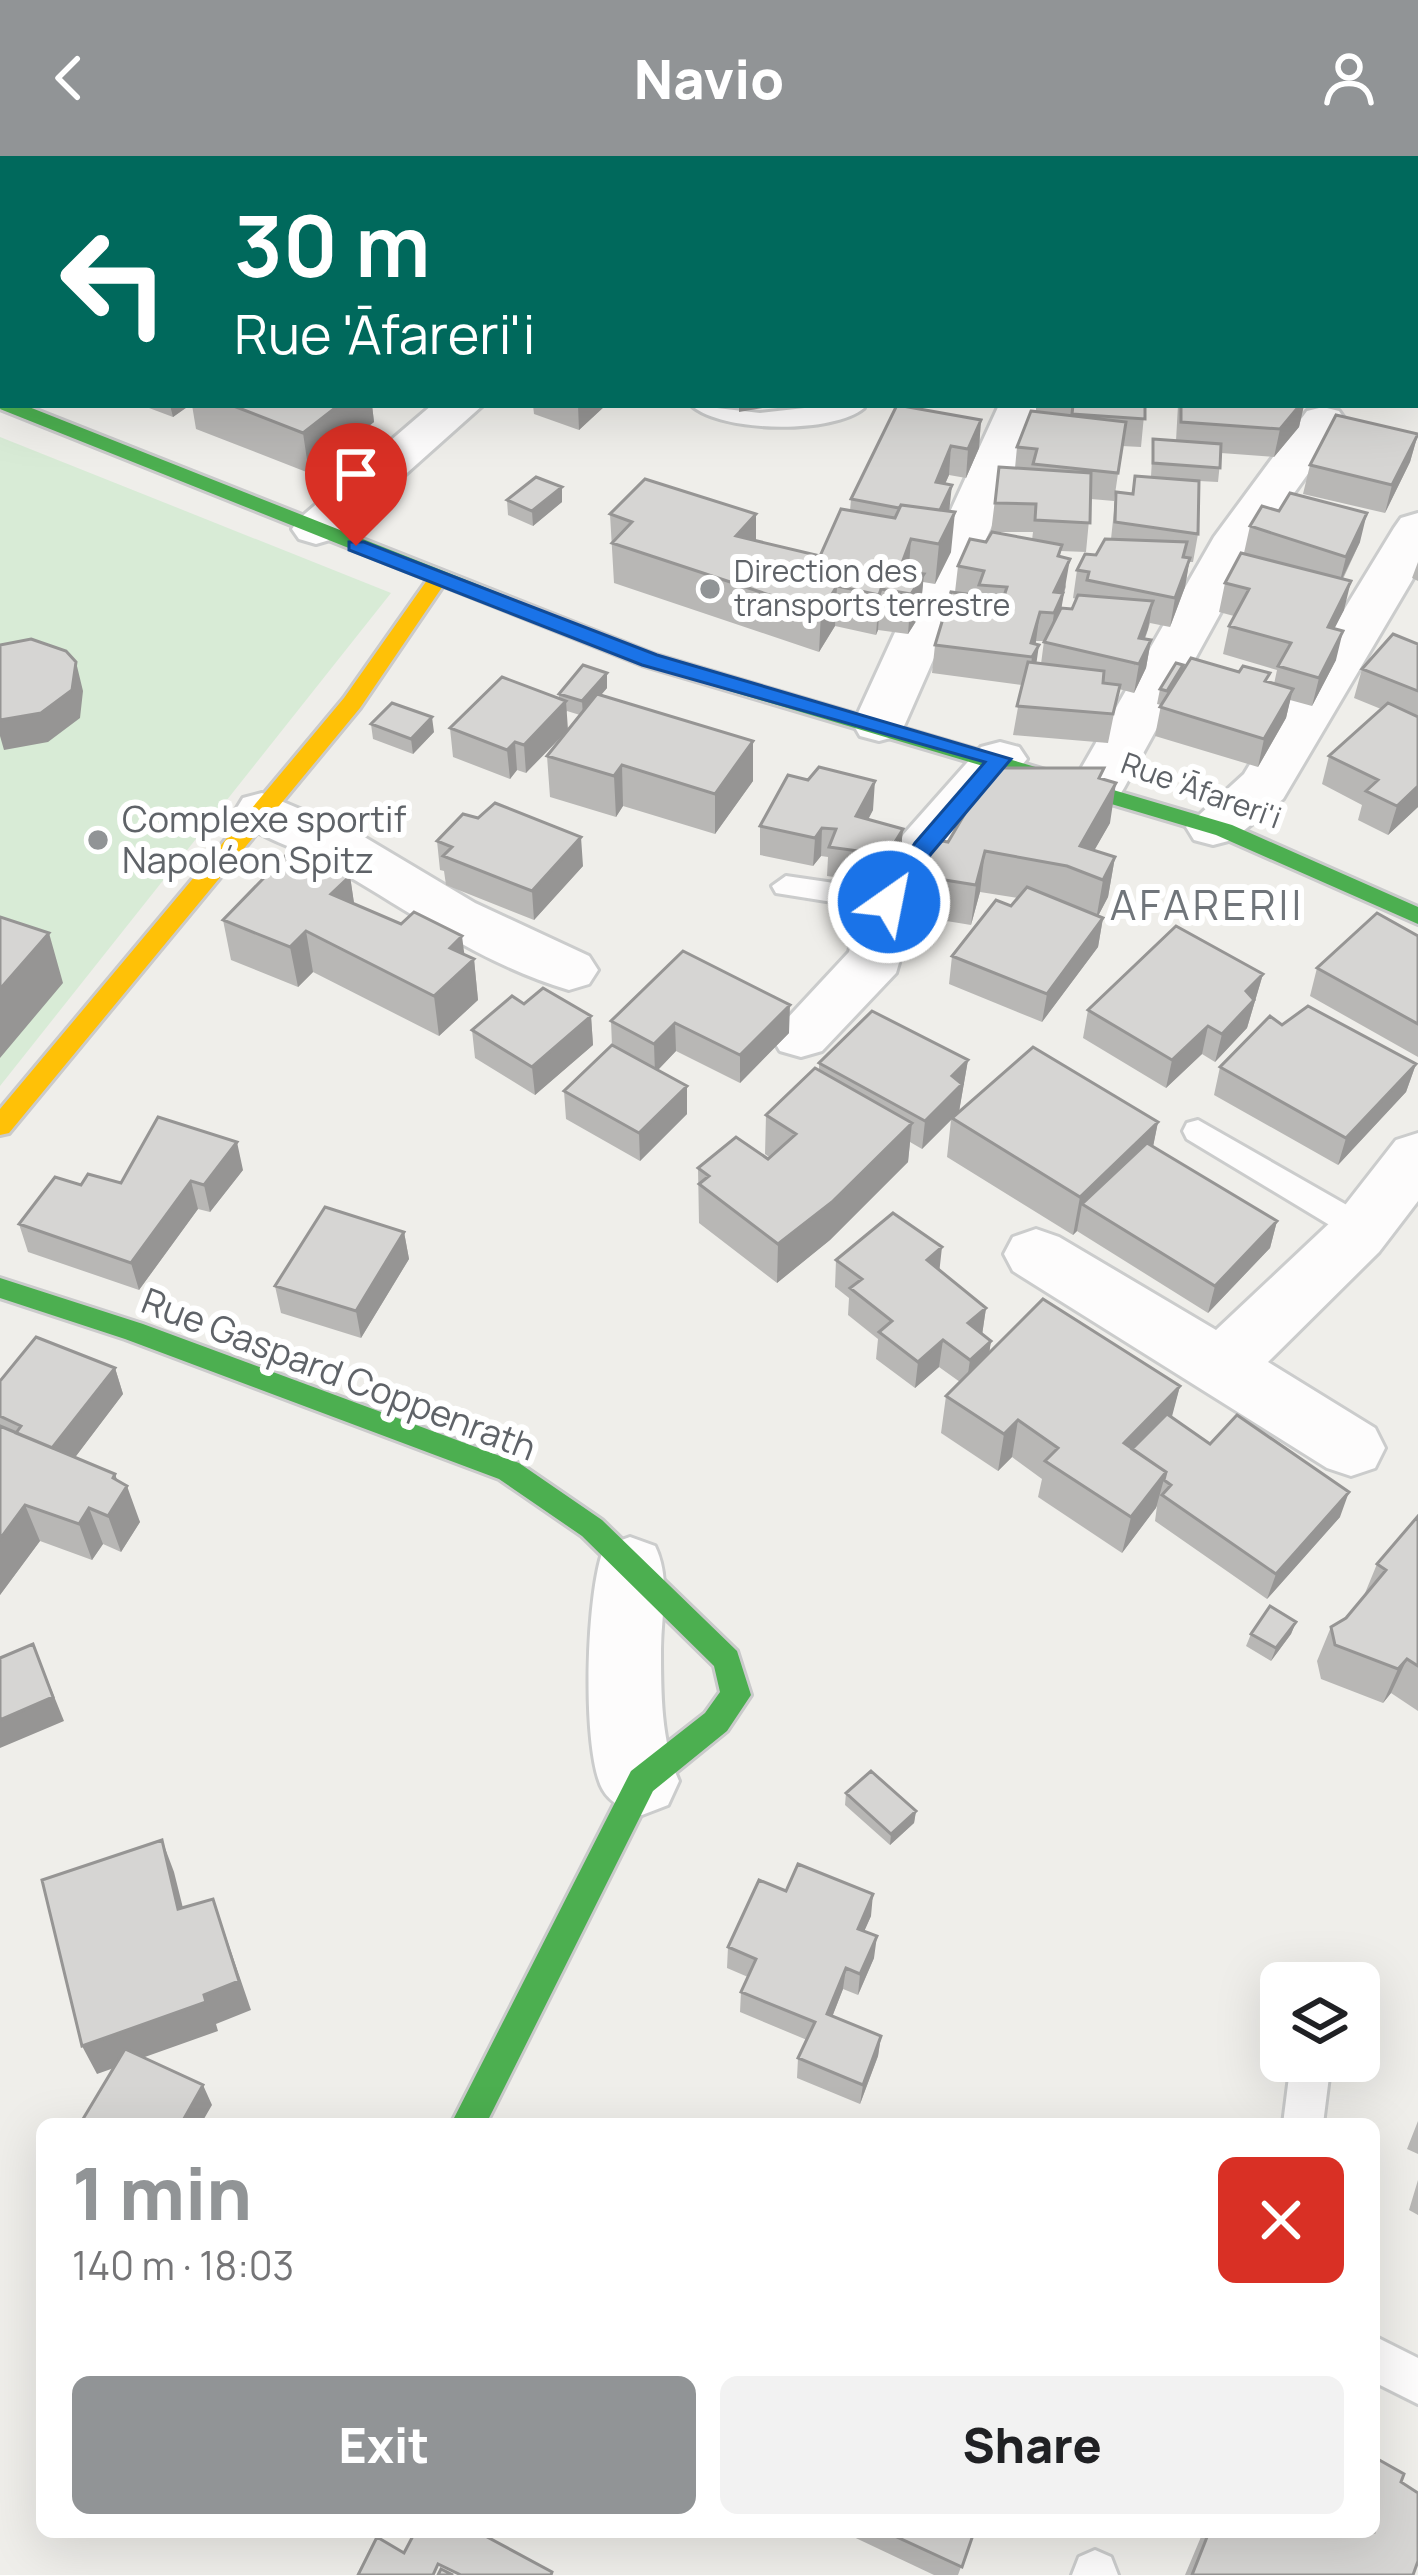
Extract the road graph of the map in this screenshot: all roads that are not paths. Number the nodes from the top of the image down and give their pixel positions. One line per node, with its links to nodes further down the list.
1 (13, 408): 8 (street, Rue 'Āfareri'i)
2 (457, 408): 8 (street)
3 (710, 408): 4 (lane)
4 (852, 408)
5 (1021, 408): 10 (street)
6 (1323, 421): 12 (street)
7 (1418, 528): 14 (street)
8 (316, 529): 9 (street, Rue 'Āfareri'i)
9 (437, 580): 10 (street, Rue 'Āfareri'i); 13 (street)
10 (879, 724): 11 (street, Rue 'Āfareri'i)
11 (1000, 759): 12 (street, Rue 'Āfareri'i); 16 (street)
12 (1097, 788): 14 (street, Rue 'Āfareri'i)
13 (262, 811): 18 (street); 20 (street)
14 (1213, 826): 17 (street, Rue 'Āfareri'i)
15 (786, 886): 16 (lane)
16 (889, 902): 19 (street)
17 (1418, 916)
18 (569, 970)
19 (801, 1036)
20 (0, 1126)
21 (1198, 1131): 23 (lane)
22 (1418, 1156): 23 (street)
23 (1362, 1229): 26 (street)
24 (1036, 1254): 26 (street)
25 (0, 1288): 28 (street, Rue Gaspard Coppenrath)
26 (1221, 1366): 27 (street)
27 (1351, 1448)
28 (630, 1567): 29 (street); 29 (street, Rue Gaspard Coppenrath)
29 (642, 1781): 31 (street)
30 (1308, 2082): 32 (lane)
31 (471, 2118)
32 (1304, 2118)
33 (1380, 2361): 34 (lane)
34 (1418, 2382)

